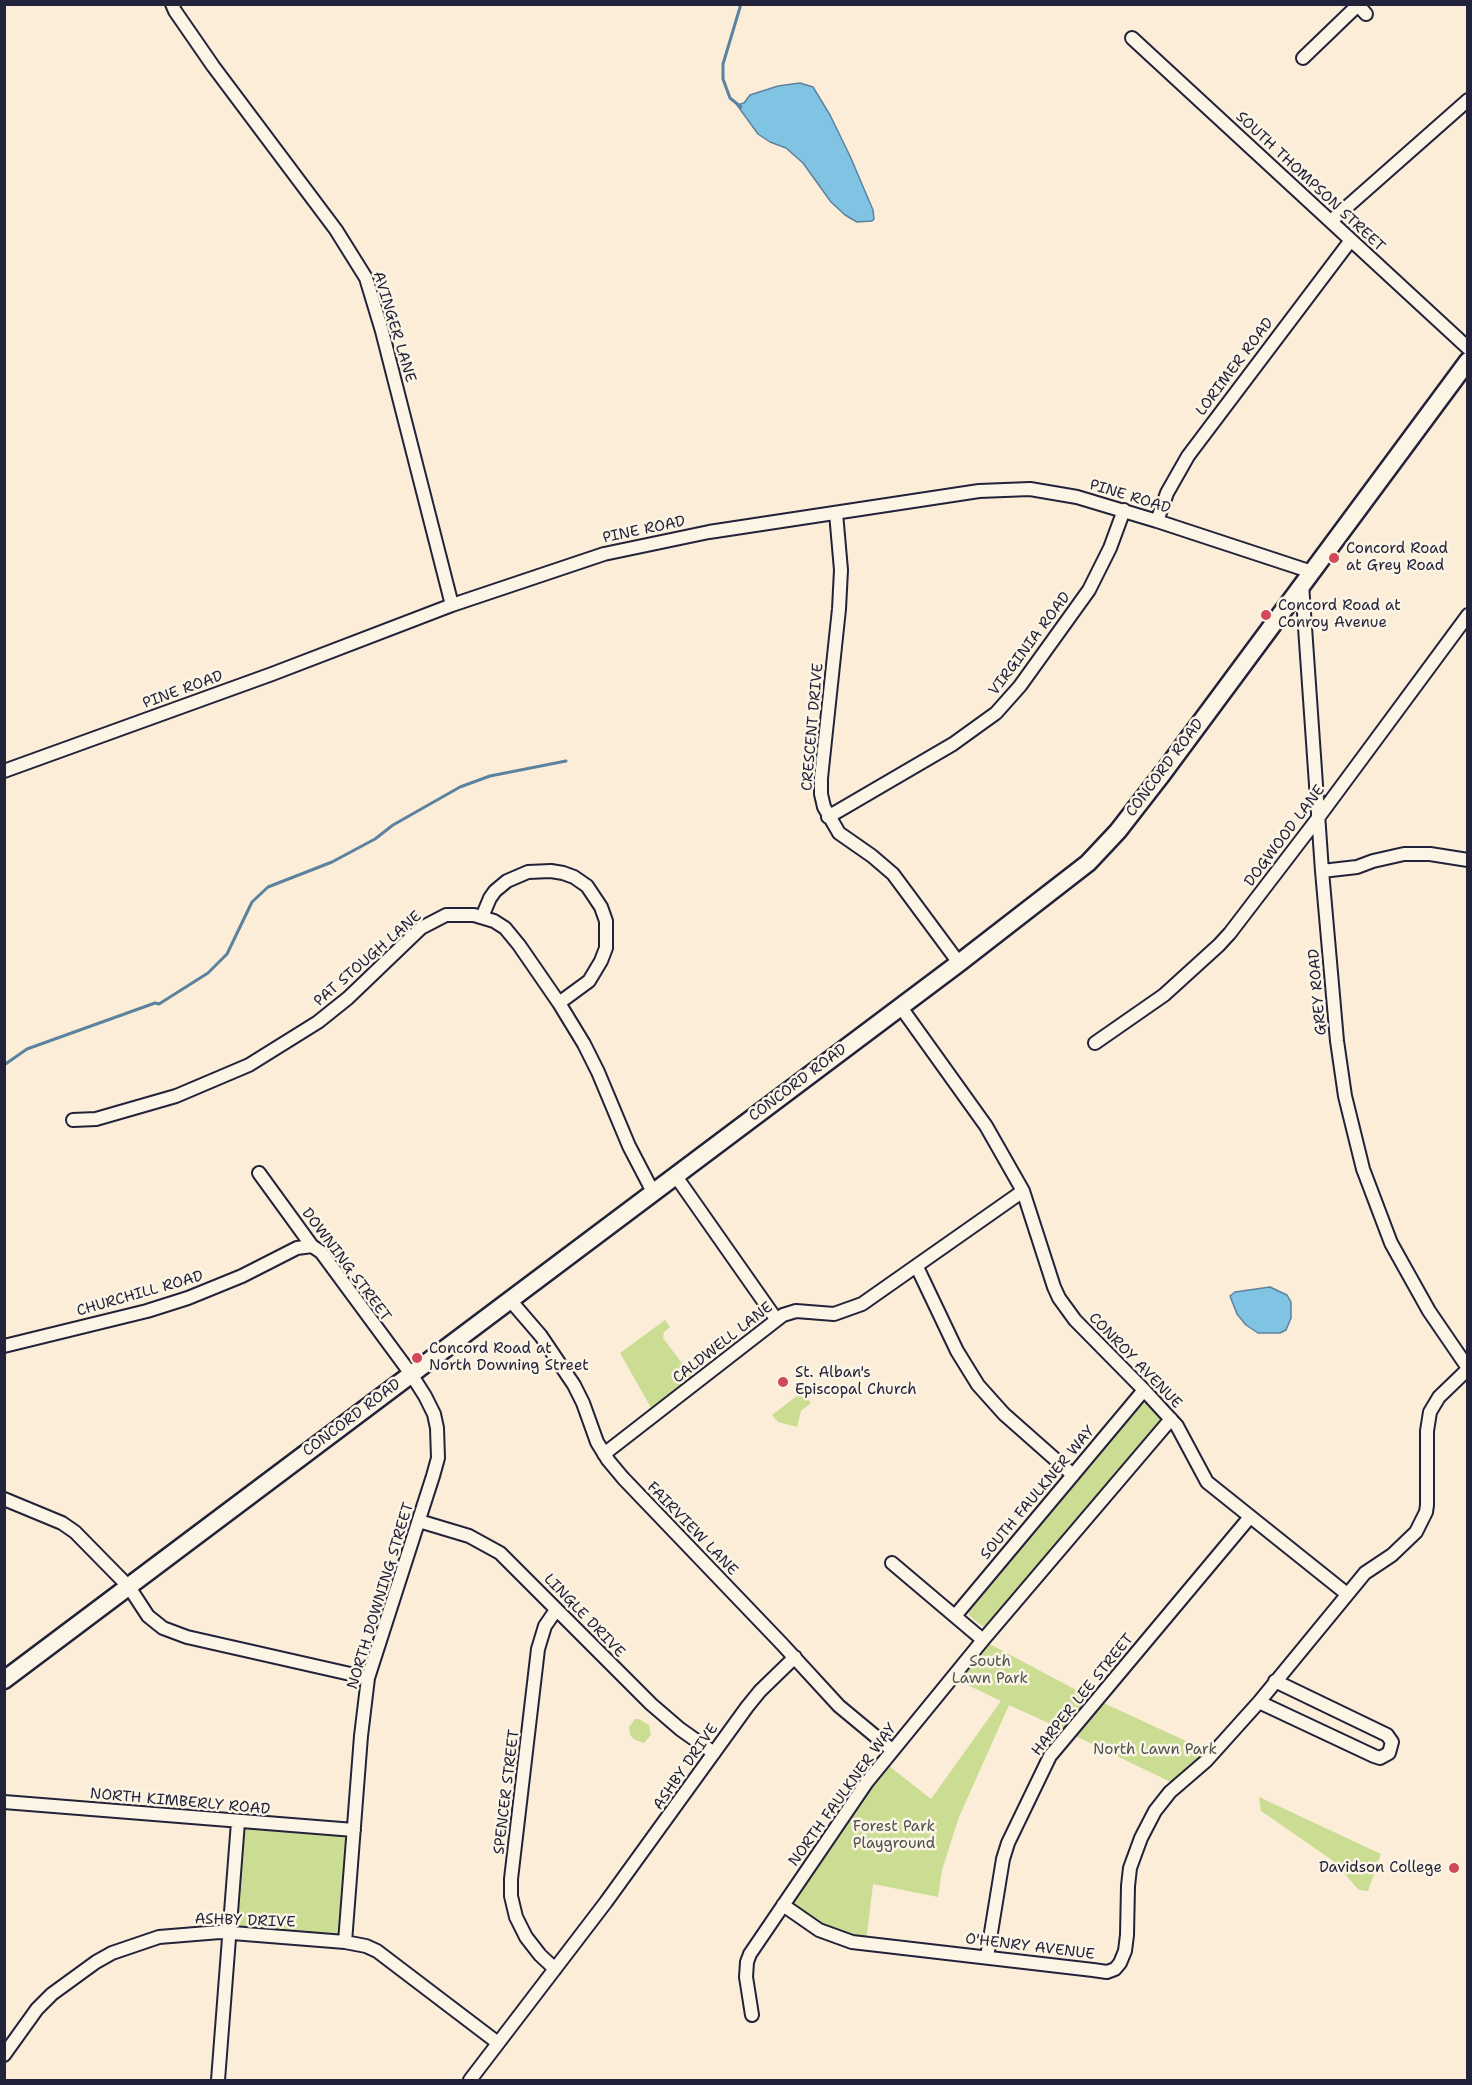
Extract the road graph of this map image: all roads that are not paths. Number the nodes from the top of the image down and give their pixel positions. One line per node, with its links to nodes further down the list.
1 (172, 4): 14 (street, AVINGER LANE)
2 (1360, 8): 4 (street)
3 (1132, 38): 6 (street, SOUTH THOMPSON STREET)
4 (1303, 58)
5 (1467, 100): 6 (street)
6 (1330, 221): 7 (street, SOUTH THOMPSON STREET)
7 (1351, 240): 8 (street, SOUTH THOMPSON STREET); 12 (street, LORIMER ROAD)
8 (1467, 348)
9 (1467, 361): 13 (main road, CONCORD ROAD)
10 (1124, 510): 11 (street, PINE ROAD); 12 (street, PINE ROAD); 17 (street, VIRGINIA ROAD)
11 (836, 513): 14 (street, PINE ROAD); 17 (street, CRESCENT DRIVE)
12 (1157, 521): 13 (street, PINE ROAD)
13 (1307, 578): 18 (street, GREY ROAD); 22 (main road, CONCORD ROAD)
14 (452, 605): 16 (street, PINE ROAD)
15 (1467, 615): 18 (street, DOGWOOD LANE)
16 (4, 771)
17 (828, 817): 22 (street, CRESCENT DRIVE)
18 (1318, 818): 20 (street, GREY ROAD); 25 (street, DOGWOOD LANE)
19 (1467, 860): 20 (street)
20 (1322, 871): 36 (street, GREY ROAD)
21 (482, 917): 23 (street, PAT STOUGH LANE); 23 (street); 26 (street, PAT STOUGH LANE)
22 (959, 963): 24 (main road, CONCORD ROAD)
23 (559, 1003): 30 (street, PAT STOUGH LANE)
24 (900, 1006): 28 (main road, CONCORD ROAD); 29 (street, CONROY AVENUE)
25 (1095, 1042)
26 (73, 1120)
27 (259, 1173): 31 (street, DOWNING STREET)
28 (675, 1175): 30 (main road, CONCORD ROAD); 34 (street)
29 (1023, 1191): 32 (street, CALDWELL LANE); 38 (street, CONROY AVENUE)
30 (653, 1192): 33 (main road, CONCORD ROAD)
31 (312, 1246): 35 (street, CHURCHILL ROAD); 37 (street, DOWNING STREET)
32 (917, 1267): 34 (street, CALDWELL LANE); 41 (street)
33 (510, 1300): 37 (main road, CONCORD ROAD); 40 (street, FAIRVIEW LANE)
34 (776, 1319): 40 (street, CALDWELL LANE)
35 (4, 1346)
36 (1467, 1368): 47 (street, O'HENRY AVENUE)
37 (411, 1374): 44 (street, NORTH DOWNING STREET); 46 (main road, CONCORD ROAD)
38 (1144, 1390): 39 (street, CONROY AVENUE); 41 (street, SOUTH FAULKNER WAY)
39 (1171, 1419): 43 (street, CONROY AVENUE); 50 (street, NORTH FAULKNER WAY)
40 (604, 1454): 51 (street, FAIRVIEW LANE)
41 (1073, 1474): 49 (street, SOUTH FAULKNER WAY)
42 (4, 1499): 46 (street)
43 (1250, 1517): 47 (street, CONROY AVENUE); 64 (street, HARPER LEE STREET)
44 (419, 1521): 48 (street, LINGLE DRIVE); 52 (street, NORTH DOWNING STREET)
45 (892, 1563): 49 (street)
46 (129, 1587): 52 (street); 53 (main road, CONCORD ROAD)
47 (1347, 1594): 54 (street, O'HENRY AVENUE)
48 (556, 1610): 57 (street, LINGLE DRIVE); 65 (street, SPENCER STREET)
49 (955, 1616): 50 (street)
50 (983, 1640): 56 (street, NORTH FAULKNER WAY)
51 (795, 1657): 56 (street, FAIRVIEW LANE); 57 (street, ASHBY DRIVE)
52 (368, 1678): 60 (street, NORTH DOWNING STREET)
53 (4, 1680)
54 (1275, 1682): 55 (street, O'HENRY AVENUE); 55 (street)
55 (1259, 1702): 64 (street, O'HENRY AVENUE)
56 (892, 1750): 61 (street, NORTH FAULKNER WAY)
57 (714, 1753): 65 (street, ASHBY DRIVE)
58 (4, 1802): 59 (street, NORTH KIMBERLY ROAD)
59 (238, 1822): 60 (street, NORTH KIMBERLY ROAD); 62 (street)
60 (354, 1830): 63 (street, NORTH DOWNING STREET)
61 (783, 1905): 64 (street, O'HENRY AVENUE); 66 (street, NORTH FAULKNER WAY)
62 (230, 1933): 63 (street, ASHBY DRIVE); 68 (street, ASHBY DRIVE); 69 (street)
63 (345, 1942): 67 (street, ASHBY DRIVE)
64 (987, 1957)
65 (555, 1969): 67 (street, ASHBY DRIVE)
66 (752, 2015)
67 (498, 2043): 70 (street, ASHBY DRIVE)
68 (4, 2055)
69 (218, 2080)
70 (470, 2080)

